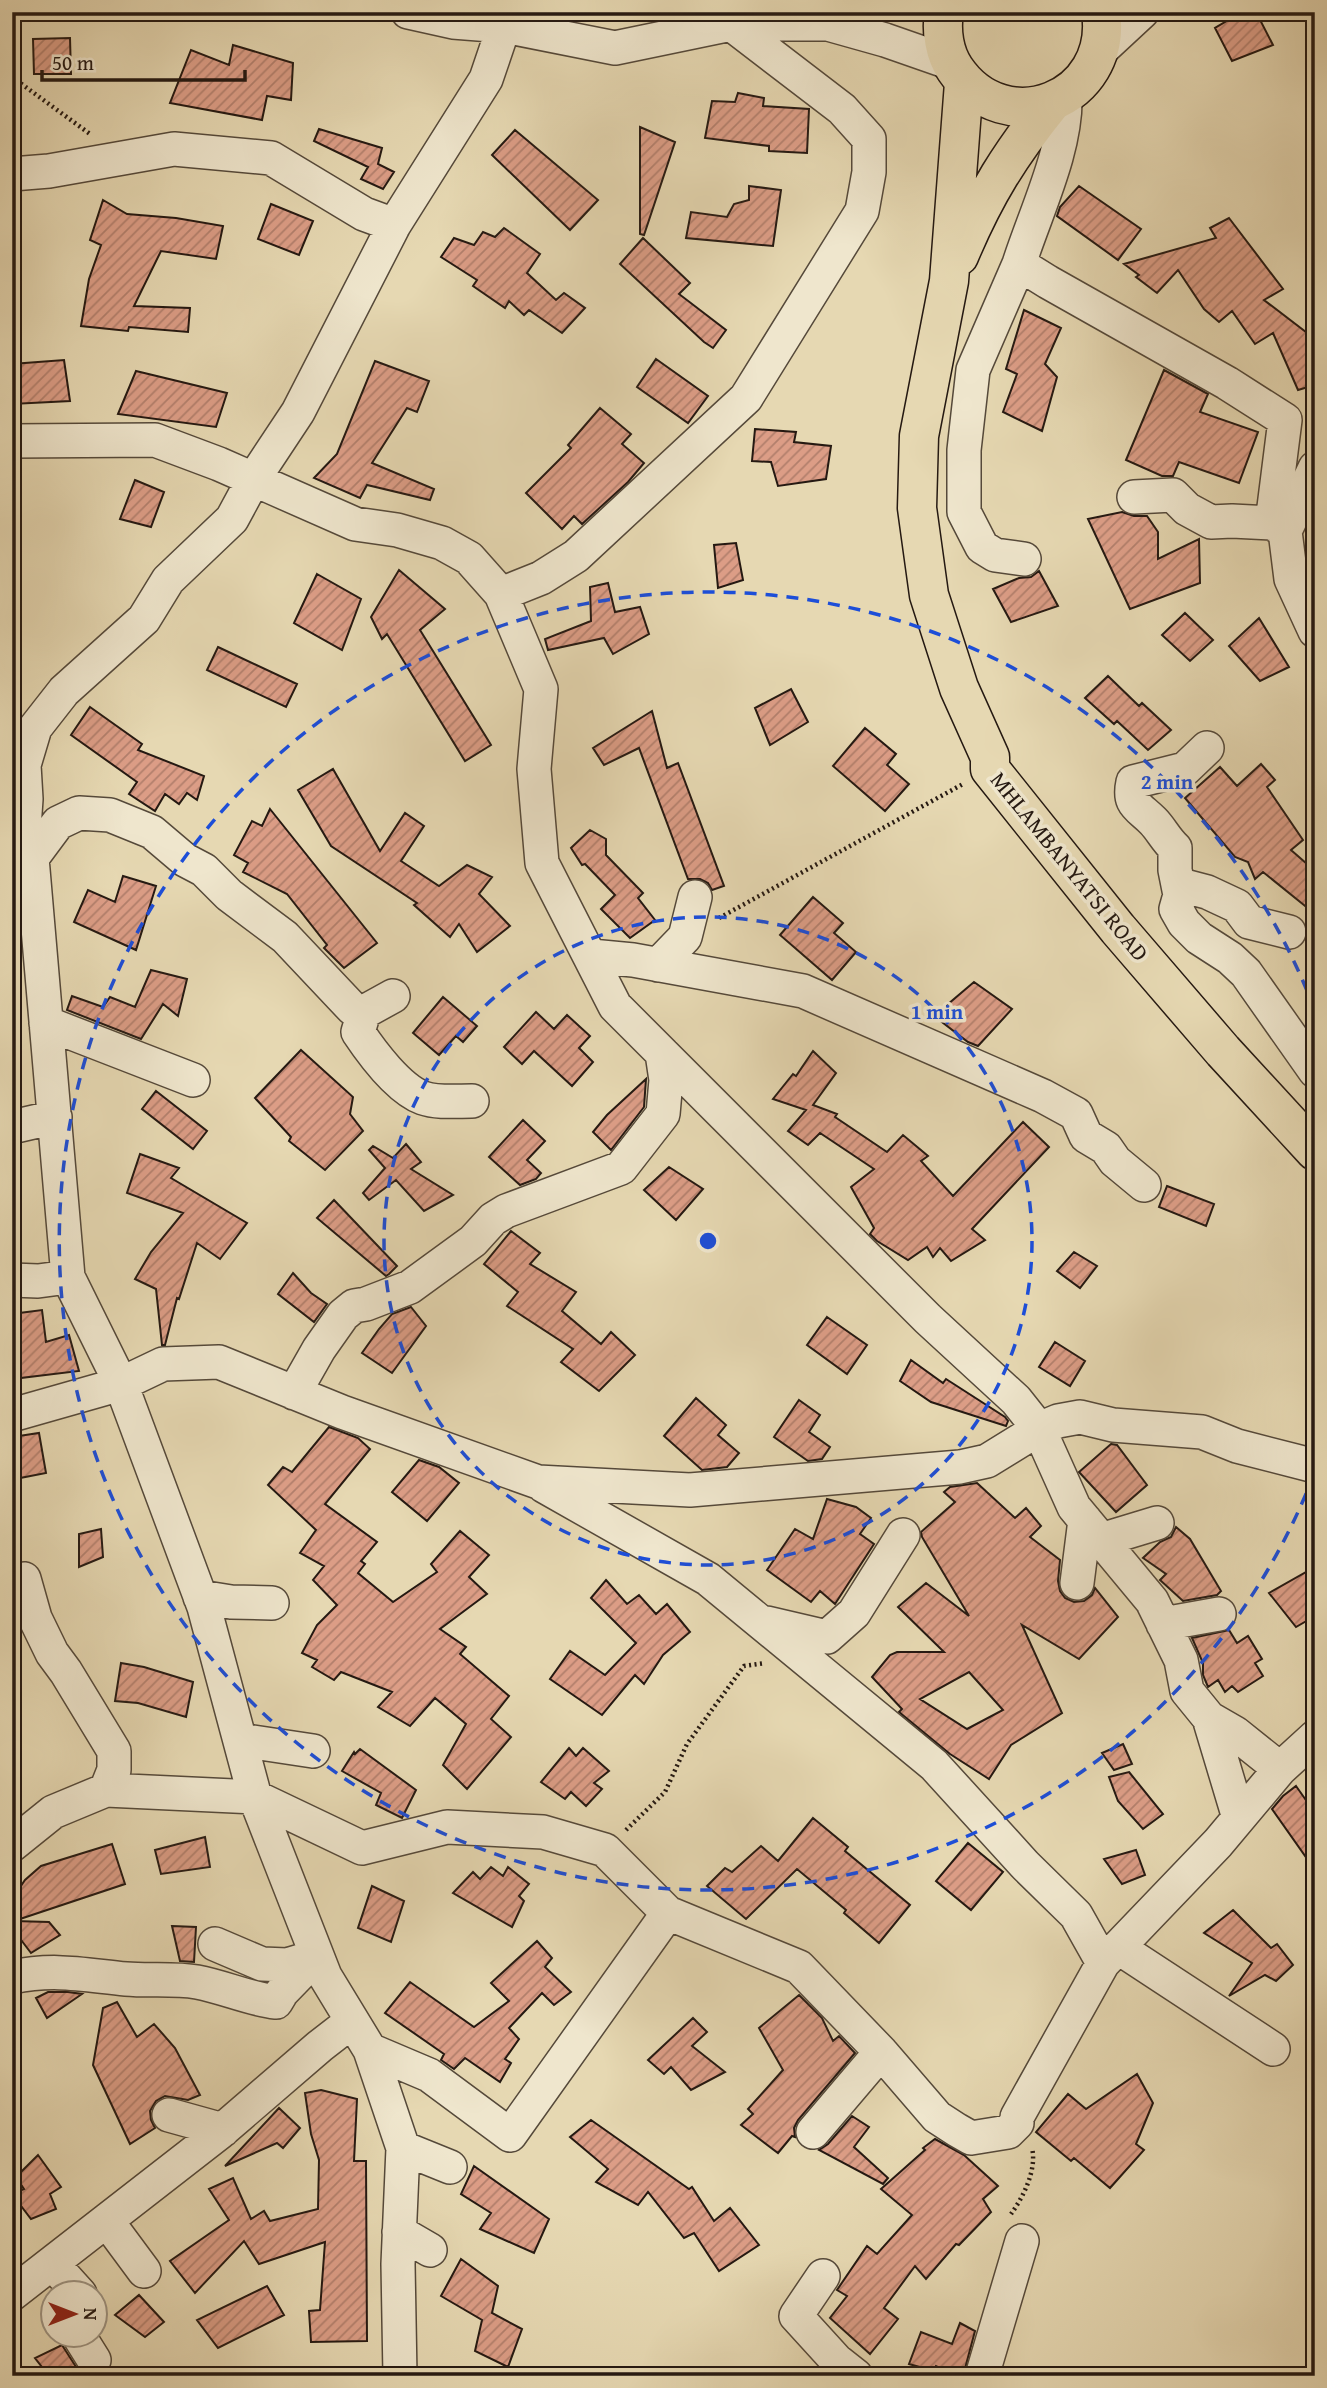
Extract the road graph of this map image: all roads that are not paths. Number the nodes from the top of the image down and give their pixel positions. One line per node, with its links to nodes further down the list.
1 (408, 12): 8 (street)
2 (860, 12): 7 (street)
3 (944, 12): 10 (main road, MHLAMBANYATSI ROAD)
4 (1101, 12): 9 (main road)
5 (1143, 12): 9 (street)
6 (731, 24): 7 (street); 8 (street); 22 (street)
7 (828, 24): 10 (street)
8 (504, 26): 13 (street)
9 (1100, 51): 11 (main road, MHLAMBANYATSI ROAD)
10 (957, 73): 11 (main road); 15 (main road, MHLAMBANYATSI ROAD)
11 (1058, 99): 14 (street); 15 (main road, MHLAMBANYATSI ROAD)
12 (12, 174): 13 (street)
13 (394, 225): 18 (street)
14 (1019, 264): 20 (street); 21 (street)
15 (949, 281): 41 (main road, MHLAMBANYATSI ROAD)
16 (12, 441): 18 (street)
17 (1315, 468): 20 (street)
18 (253, 480): 22 (street); 24 (street)
19 (1134, 497): 20 (street)
20 (1279, 527): 23 (street)
21 (1024, 559)
22 (501, 594): 30 (street)
23 (1315, 631)
24 (24, 725): 26 (street)
25 (1207, 748): 27 (street)
26 (32, 858): 33 (street); 34 (street)
27 (1180, 895): 29 (street); 36 (street)
28 (695, 897): 31 (street)
29 (1289, 932)
30 (591, 956): 31 (street); 35 (street)
31 (658, 965): 42 (street)
32 (393, 996): 33 (street)
33 (363, 1012): 38 (street)
34 (46, 1023): 37 (street); 39 (street)
35 (662, 1053): 46 (street); 48 (street)
36 (1315, 1071)
37 (193, 1080)
38 (472, 1101)
39 (55, 1117): 40 (street); 43 (street)
40 (12, 1127)
41 (1315, 1151)
42 (1144, 1185)
43 (68, 1276): 44 (street); 45 (street)
44 (12, 1280)
45 (121, 1384): 46 (street); 47 (street); 56 (street)
46 (294, 1393): 50 (street)
47 (12, 1415)
48 (1039, 1430): 49 (street); 50 (street); 52 (street)
49 (1315, 1466)
50 (538, 1482): 59 (street)
51 (1157, 1523): 52 (street)
52 (1093, 1530): 55 (street); 60 (street)
53 (903, 1535): 59 (street)
54 (23, 1579): 66 (street)
55 (1077, 1583)
56 (201, 1597): 57 (street); 63 (street)
57 (272, 1603)
58 (1219, 1614): 60 (street)
59 (758, 1621): 73 (street)
60 (1163, 1624): 61 (street)
61 (1209, 1718): 65 (street); 68 (street)
62 (1315, 1737): 65 (street)
63 (240, 1740): 64 (street); 67 (street)
64 (313, 1751)
65 (1280, 1769): 68 (street)
66 (106, 1790): 67 (street); 69 (street)
67 (255, 1797): 70 (street); 72 (street)
68 (1239, 1818): 73 (street)
69 (12, 1845)
70 (668, 1913): 77 (street); 78 (street)
71 (215, 1944): 72 (street)
72 (317, 1956): 74 (street); 75 (street)
73 (1111, 1956): 76 (street); 78 (street)
74 (12, 1977)
75 (351, 2022): 77 (street); 80 (street)
76 (1273, 2049)
77 (370, 2050): 82 (street)
78 (881, 2052): 81 (street)
79 (170, 2115): 80 (street)
80 (223, 2130): 84 (street)
81 (813, 2132)
82 (404, 2148): 83 (street); 85 (street)
83 (450, 2167)
84 (107, 2221): 88 (street); 89 (street)
85 (400, 2232): 87 (street); 92 (street)
86 (1022, 2241): 94 (street)
87 (430, 2250)
88 (144, 2271)
89 (48, 2276): 91 (street)
90 (823, 2276): 93 (street)
91 (12, 2294)
92 (400, 2376)
93 (856, 2376)
94 (982, 2376)

